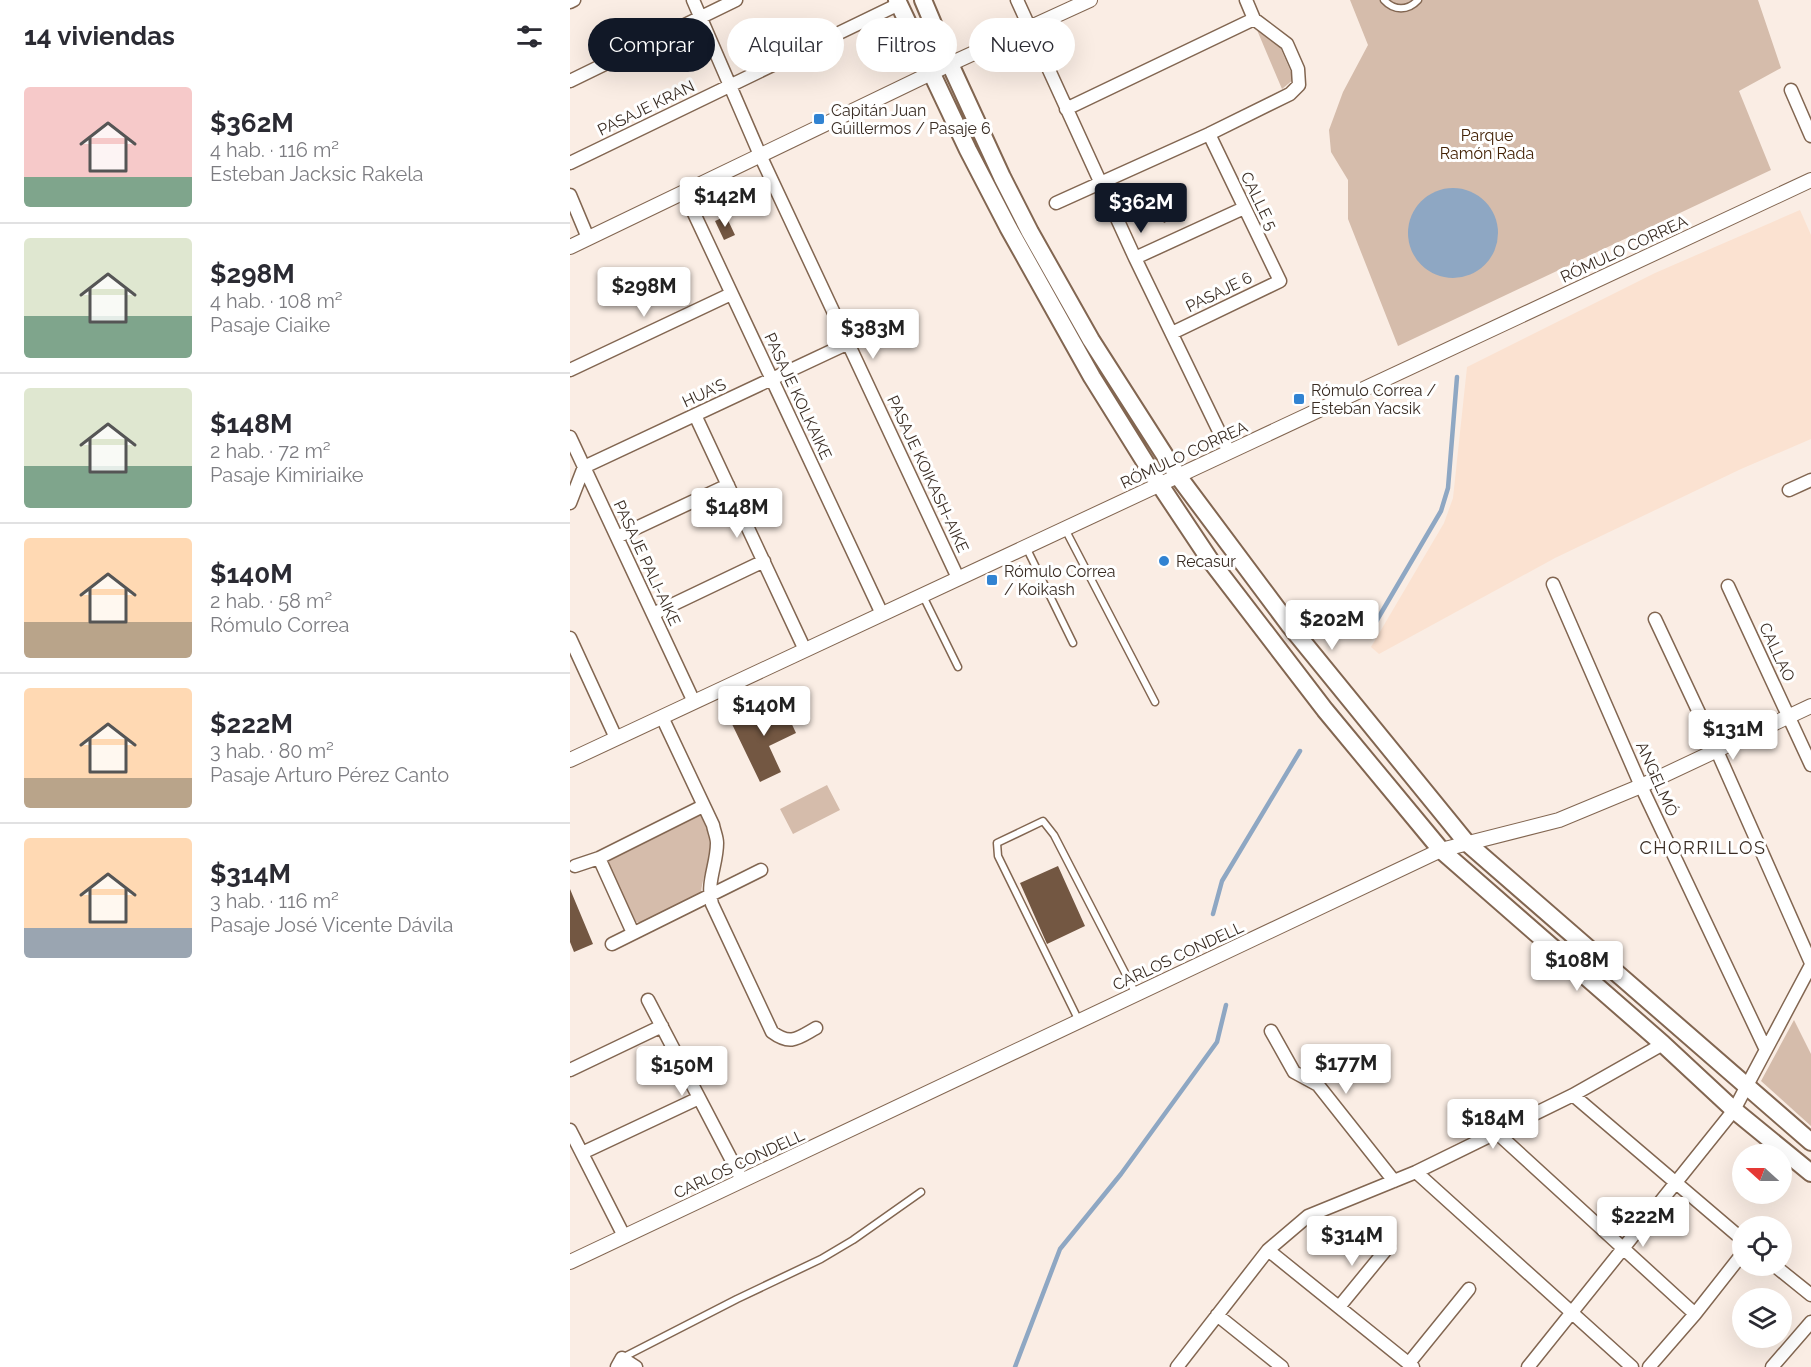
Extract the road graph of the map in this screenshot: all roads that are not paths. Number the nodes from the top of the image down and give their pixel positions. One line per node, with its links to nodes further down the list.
1 (574, 0): 10 (street)
2 (693, 0): 12 (street, PASAJE KOIKASH-AIKE)
3 (736, 0): 12 (street)
4 (923, 0): 13 (main road)
5 (1017, 0): 14 (street)
6 (1090, 0): 15 (street)
7 (1246, 0): 16 (street)
8 (1383, 0): 9 (lane)
9 (1418, 0)
10 (570, 2)
11 (898, 2): 19 (main road); 21 (street, PASAJE KRAN)
12 (700, 17): 20 (street); 21 (street, PASAJE KOIKASH-AIKE)
13 (931, 18)
14 (1025, 18)
15 (1051, 18)
16 (1254, 19): 23 (street); 24 (street)
17 (954, 72): 48 (main road)
18 (1049, 72): 23 (street)
19 (930, 73): 26 (street); 50 (main road)
20 (570, 81)
21 (730, 86): 26 (street, PASAJE KOIKASH-AIKE); 27 (street, PASAJE KRAN)
22 (1791, 90): 25 (street)
23 (1066, 110): 29 (street)
24 (1209, 134): 29 (street); 33 (street, CALLE 5)
25 (1811, 136)
26 (760, 155): 30 (street); 41 (street, PASAJE KOIKASH-AIKE)
27 (570, 163)
28 (1811, 180): 46 (street, RÓMULO CORREA)
29 (1101, 183): 32 (street); 36 (street)
30 (684, 192): 34 (street); 38 (street, PASAJE KOLKAIKE)
31 (570, 195): 34 (street)
32 (1056, 204)
33 (1244, 208): 36 (street); 37 (street, CALLE 5)
34 (588, 238): 35 (street)
35 (570, 247)
36 (1135, 258): 40 (street)
37 (1280, 281): 40 (street, PASAJE 6)
38 (731, 294): 42 (street); 43 (street, PASAJE KOLKAIKE)
39 (872, 332): 41 (street, HUA'S)
40 (1172, 333): 46 (street)
41 (848, 343): 43 (street, HUA'S); 58 (street, PASAJE KOIKASH-AIKE)
42 (570, 370)
43 (771, 379): 44 (street, HUA'S); 63 (street, PASAJE KOLKAIKE)
44 (695, 415): 47 (street, HUA'S); 51 (street)
45 (570, 437): 47 (street, PASAJE PALI-AIKE)
46 (1229, 452): 48 (street, RÓMULO CORREA)
47 (584, 467): 53 (street); 55 (street, PASAJE PALI-AIKE)
48 (1178, 476): 50 (street, RÓMULO CORREA); 80 (main road)
49 (1811, 480): 52 (street)
50 (1159, 484): 54 (street, RÓMULO CORREA); 81 (main road)
51 (728, 485): 55 (street); 57 (street)
52 (1789, 490)
53 (570, 503)
54 (1065, 528): 56 (street, RÓMULO CORREA); 70 (lane)
55 (617, 537): 62 (street, PASAJE PALI-AIKE)
56 (1026, 547): 58 (street, RÓMULO CORREA); 66 (lane)
57 (764, 561): 62 (street); 67 (street)
58 (958, 578): 61 (street, RÓMULO CORREA)
59 (1553, 584): 78 (street, ANGELMÓ)
60 (1728, 586): 73 (street, CALLAO)
61 (923, 595): 63 (street, RÓMULO CORREA); 68 (lane)
62 (653, 614): 69 (street, PASAJE PALI-AIKE)
63 (882, 614): 67 (street, RÓMULO CORREA)
64 (1655, 619): 75 (street)
65 (570, 638): 74 (street)
66 (1073, 643)
67 (805, 650): 69 (street, RÓMULO CORREA)
68 (958, 667)
69 (694, 702): 72 (street, RÓMULO CORREA)
70 (1155, 702)
71 (1811, 706): 73 (street, CARLOS CONDELL)
72 (662, 717): 74 (street, RÓMULO CORREA); 79 (street)
73 (1789, 717): 75 (street, CARLOS CONDELL); 77 (street, CALLAO)
74 (616, 738): 76 (street, RÓMULO CORREA)
75 (1717, 751): 78 (street, CARLOS CONDELL); 88 (street)
76 (570, 760)
77 (1811, 765)
78 (1641, 786): 80 (street, CARLOS CONDELL); 96 (street, ANGELMÓ)
79 (703, 806): 82 (street); 85 (street)
80 (1466, 842): 81 (street, CARLOS CONDELL); 98 (main road)
81 (1441, 850): 89 (street, CARLOS CONDELL); 95 (main road)
82 (599, 858): 83 (street); 86 (street)
83 (575, 866)
84 (761, 870): 85 (street)
85 (709, 895): 86 (street); 93 (street)
86 (633, 933): 87 (street)
87 (612, 944)
88 (1811, 964): 96 (street)
89 (1136, 994): 91 (street, CARLOS CONDELL); 91 (lane)
90 (648, 1000): 92 (street)
91 (1079, 1021): 108 (street, CARLOS CONDELL)
92 (662, 1026): 97 (street); 100 (street)
93 (816, 1028)
94 (1271, 1031): 109 (street)
95 (1663, 1044): 99 (street); 101 (main road)
96 (1766, 1050): 98 (street)
97 (570, 1070)
98 (1747, 1088): 101 (street); 104 (main road)
99 (1573, 1095): 103 (street); 110 (street)
100 (699, 1098): 105 (street); 108 (street)
101 (1734, 1110): 107 (main road); 110 (street)
102 (570, 1130): 105 (street)
103 (1496, 1132): 106 (street); 115 (street)
104 (1811, 1142)
105 (582, 1153): 113 (street)
106 (1416, 1172): 109 (street); 123 (street)
107 (1811, 1173)
108 (742, 1180): 113 (street, CARLOS CONDELL)
109 (1394, 1181): 116 (street)
110 (1676, 1183): 112 (street); 115 (street)
111 (921, 1192): 127 (lane)
112 (1732, 1231)
113 (624, 1236): 117 (street, CARLOS CONDELL)
114 (1389, 1246): 122 (street)
115 (1623, 1249): 123 (street); 124 (street)
116 (1268, 1250): 122 (street); 125 (street)
117 (570, 1262)
118 (1732, 1267): 124 (street)
119 (1788, 1276): 121 (street)
120 (1469, 1289): 128 (street)
121 (1811, 1294)
122 (1339, 1307): 128 (street)
123 (1571, 1313): 132 (street); 133 (street)
124 (1695, 1314): 134 (street)
125 (1217, 1315): 130 (street); 131 (street)
126 (1811, 1322): 135 (street)
127 (619, 1363): 129 (street)
128 (1411, 1365)
129 (636, 1367)
130 (1177, 1367)
131 (1282, 1367)
132 (1528, 1367)
133 (1632, 1367)
134 (1649, 1367)
135 (1772, 1367)

